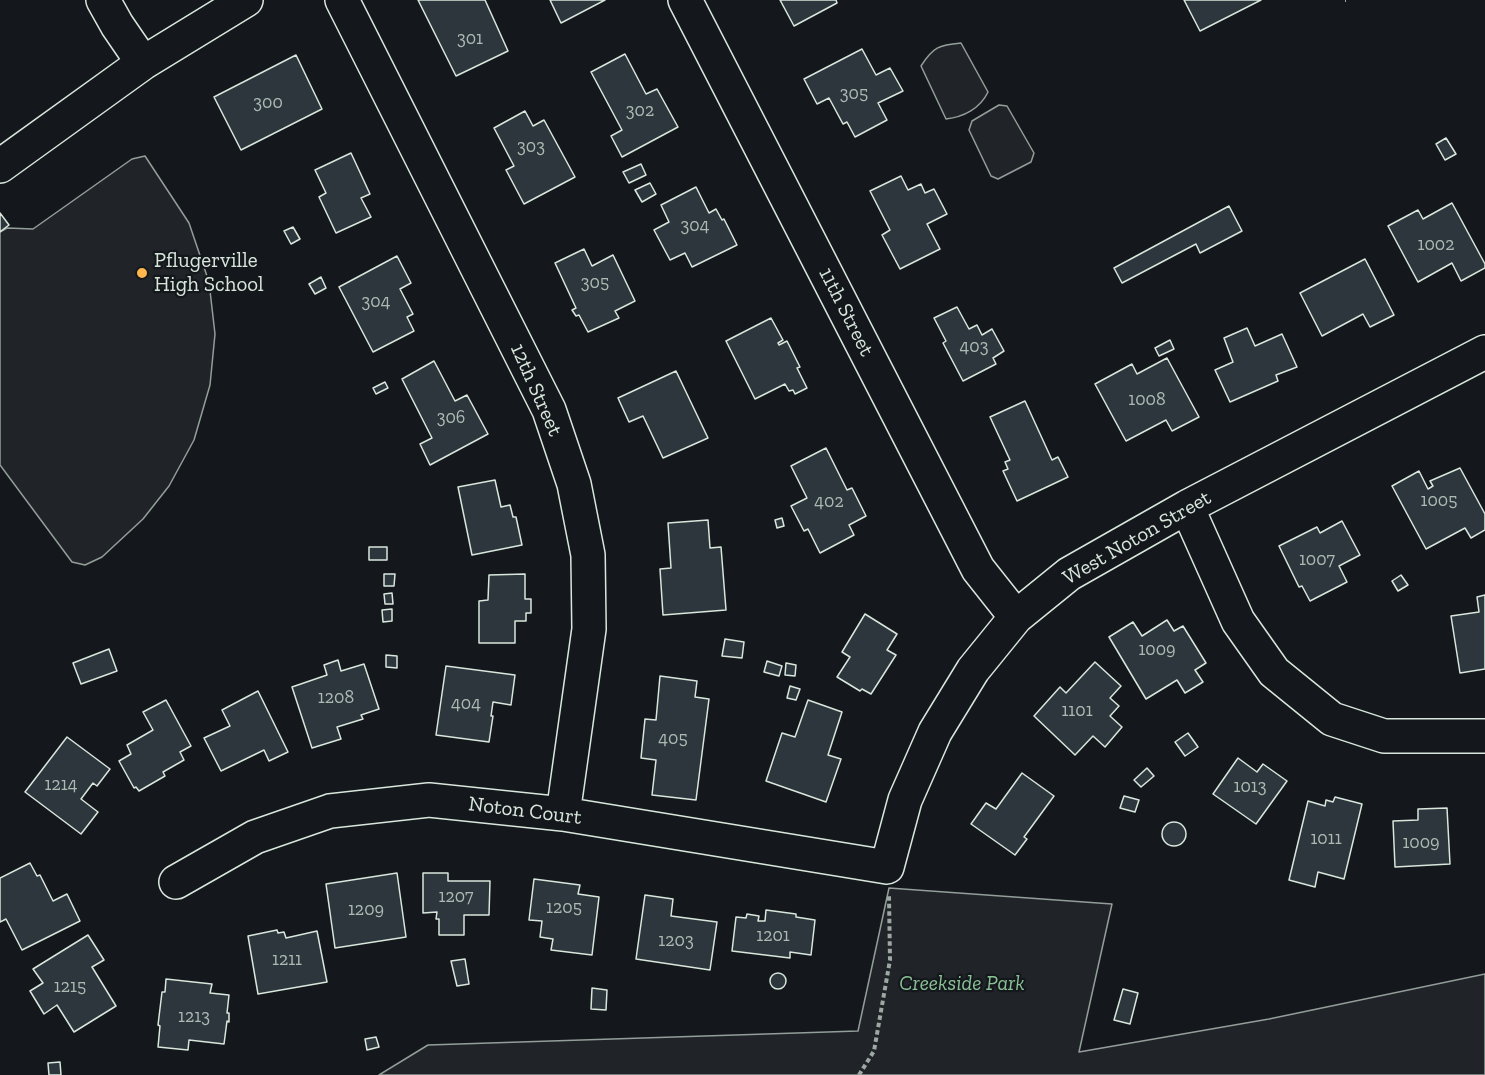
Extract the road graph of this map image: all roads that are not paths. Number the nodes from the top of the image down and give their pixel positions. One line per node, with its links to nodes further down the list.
1 (103, 0): 5 (street)
2 (246, 0): 5 (street)
3 (342, 0): 11 (street, 12th Street)
4 (685, 0): 9 (street, 11th Street)
5 (143, 63): 6 (street)
6 (0, 166)
7 (1485, 352): 8 (street, West Noton Street)
8 (1187, 507): 9 (street, West Noton Street); 10 (street)
9 (1016, 617): 12 (street, West Noton Street)
10 (1485, 736)
11 (563, 814): 12 (street, Noton Court); 13 (street, Noton Court)
12 (887, 867)
13 (176, 882)

